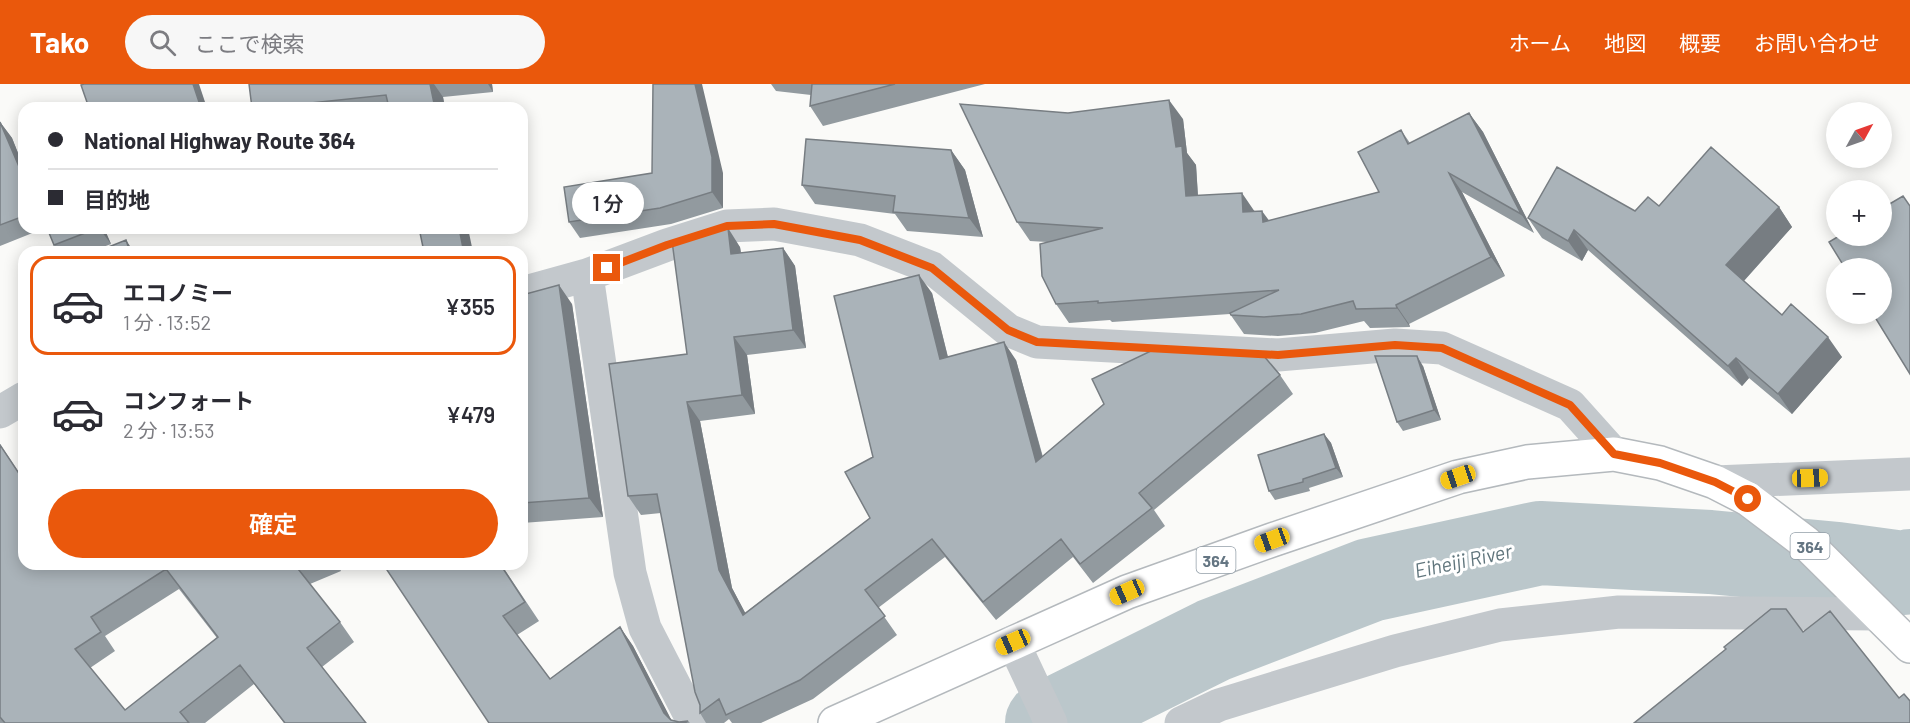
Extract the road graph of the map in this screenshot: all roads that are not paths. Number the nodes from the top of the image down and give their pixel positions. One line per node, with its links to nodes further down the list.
1 (587, 275): 2 (street); 5 (street); 11 (street)
2 (528, 292)
3 (18, 402): 4 (street)
4 (0, 412)
5 (1614, 454): 7 (highway, 364); 10 (highway, 364)
6 (1910, 474): 7 (street)
7 (1715, 482): 8 (highway, 364)
8 (1872, 608): 9 (highway, 364); 14 (street)
9 (1910, 646)
10 (1018, 653): 12 (highway, 364); 13 (street)
11 (694, 723)
12 (835, 723)
13 (1050, 723)
14 (1180, 723)

